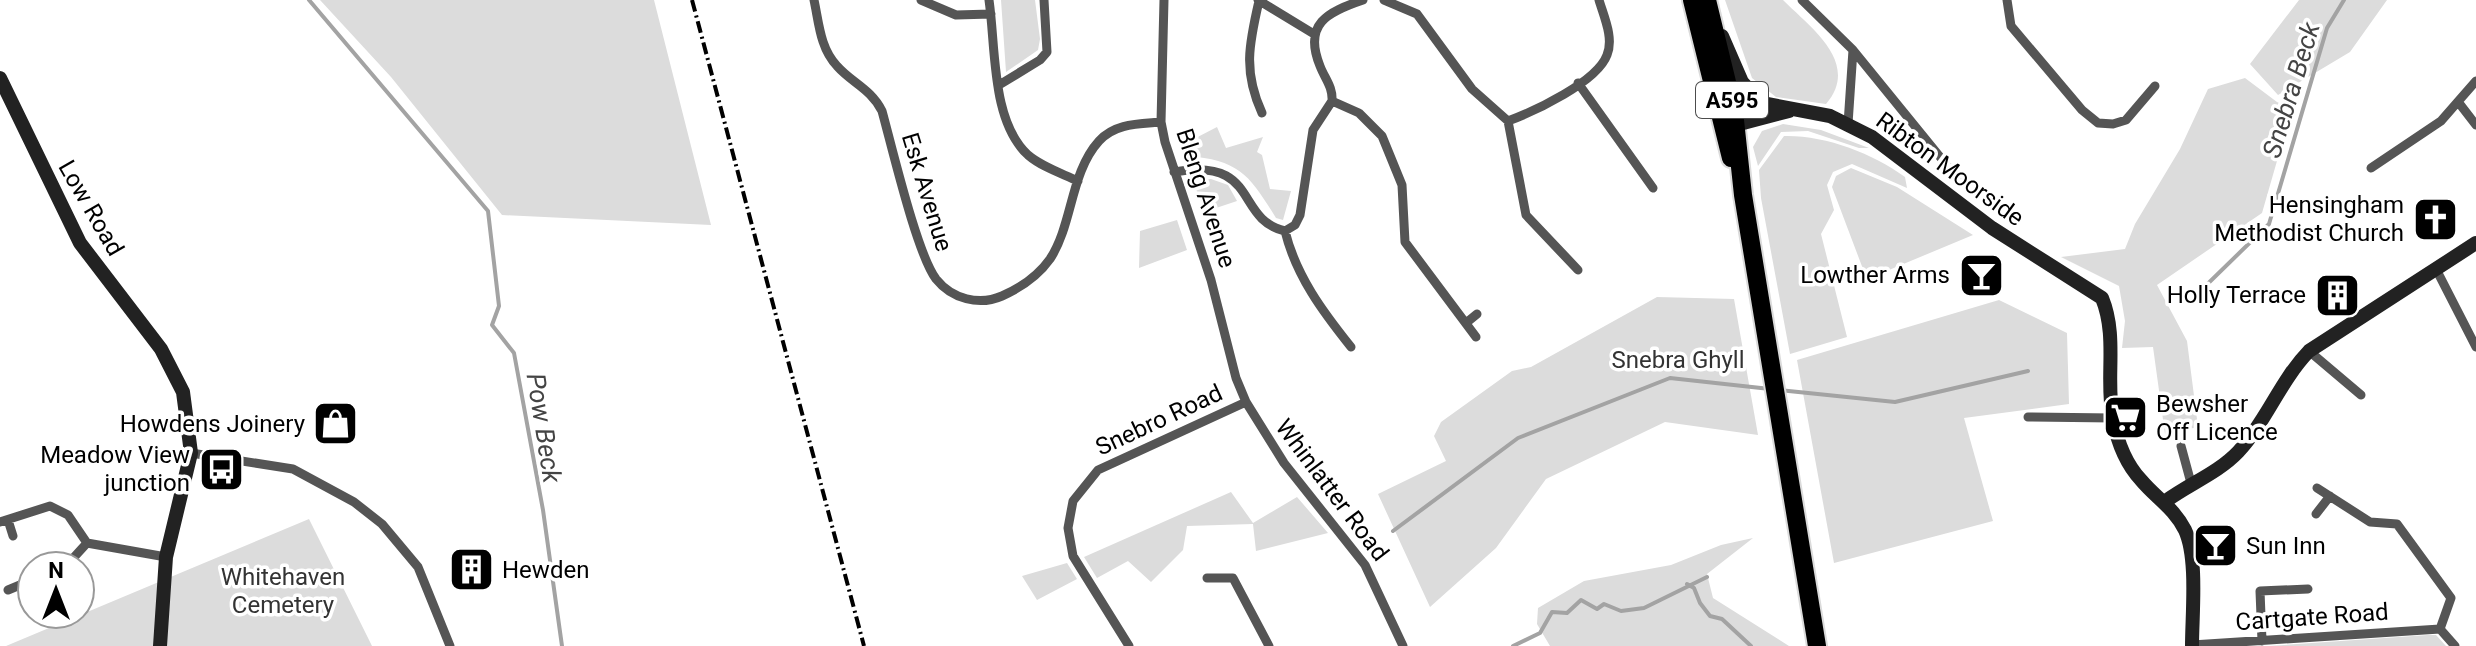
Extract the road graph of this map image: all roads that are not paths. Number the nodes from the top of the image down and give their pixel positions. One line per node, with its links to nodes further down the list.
1 (814, 0): 34 (street, Esk Avenue)
2 (921, 0): 13 (street)
3 (989, 0): 13 (street)
4 (1044, 0): 19 (street)
5 (1164, 0): 28 (street, Bleng Avenue)
6 (1363, 0): 14 (street)
7 (1384, 0): 26 (street)
8 (1599, 0): 18 (street)
9 (1802, 0): 15 (street)
10 (2007, 0): 20 (street)
11 (1258, 1): 14 (street); 25 (street)
12 (1703, 2): 23 (main road); 27 (highway, A595)
13 (991, 14): 19 (street)
14 (1314, 34): 21 (street)
15 (1853, 50): 29 (street); 33 (street)
16 (0, 78): 51 (main road, Low Road)
17 (2476, 81): 22 (street)
18 (1578, 83): 26 (street); 35 (street)
19 (999, 85): 34 (street)
20 (2155, 86)
21 (1332, 101): 36 (street); 41 (street)
22 (2459, 103): 30 (street); 31 (street)
23 (1767, 104): 24 (main road, Ribton Moorside); 27 (main road)
24 (1793, 110): 27 (main road); 29 (main road, Ribton Moorside)
25 (1262, 113)
26 (1508, 121): 39 (street)
27 (1731, 121): 73 (highway, A595)
28 (1161, 122): 32 (street, Bleng Avenue); 34 (street, Esk Avenue)
29 (1848, 124): 49 (main road, Ribton Moorside)
30 (2476, 125)
31 (2371, 168)
32 (1174, 172): 36 (street); 47 (street, Bleng Avenue)
33 (1958, 179)
34 (1078, 181)
35 (1653, 188)
36 (1285, 231): 43 (street)
37 (2476, 243): 38 (main road)
38 (2436, 269): 44 (street); 45 (main road)
39 (1578, 270)
40 (1477, 314): 41 (street)
41 (1466, 323): 42 (street)
42 (1476, 337)
43 (1351, 347)
44 (2476, 347)
45 (2309, 351): 46 (street); 52 (main road)
46 (2361, 395)
47 (1246, 402): 70 (street, Snebro Road); 72 (street, Whinlatter Road)
48 (2028, 417): 49 (street)
49 (2113, 418): 55 (main road, Ribton Moorside)
50 (2181, 446): 52 (street)
51 (191, 453): 61 (main road); 69 (street)
52 (2191, 483): 55 (main road)
53 (2317, 488): 54 (street)
54 (2330, 496): 56 (street); 66 (street)
55 (2166, 501): 74 (main road, Ribton Moorside)
56 (2316, 514)
57 (4, 521): 58 (street); 59 (street)
58 (13, 536)
59 (87, 543): 60 (street); 61 (street)
60 (81, 550)
61 (166, 557): 68 (main road)
62 (1207, 578): 71 (street)
63 (16, 587): 65 (street)
64 (2308, 589): 67 (street)
65 (8, 590)
66 (2437, 629): 67 (street, Cartgate Road); 75 (street)
67 (2262, 641): 74 (street, Cartgate Road)
68 (160, 646)
69 (450, 646)
70 (1129, 646)
71 (1269, 646)
72 (1403, 646)
73 (1817, 646)
74 (2192, 646)
75 (2455, 646)

